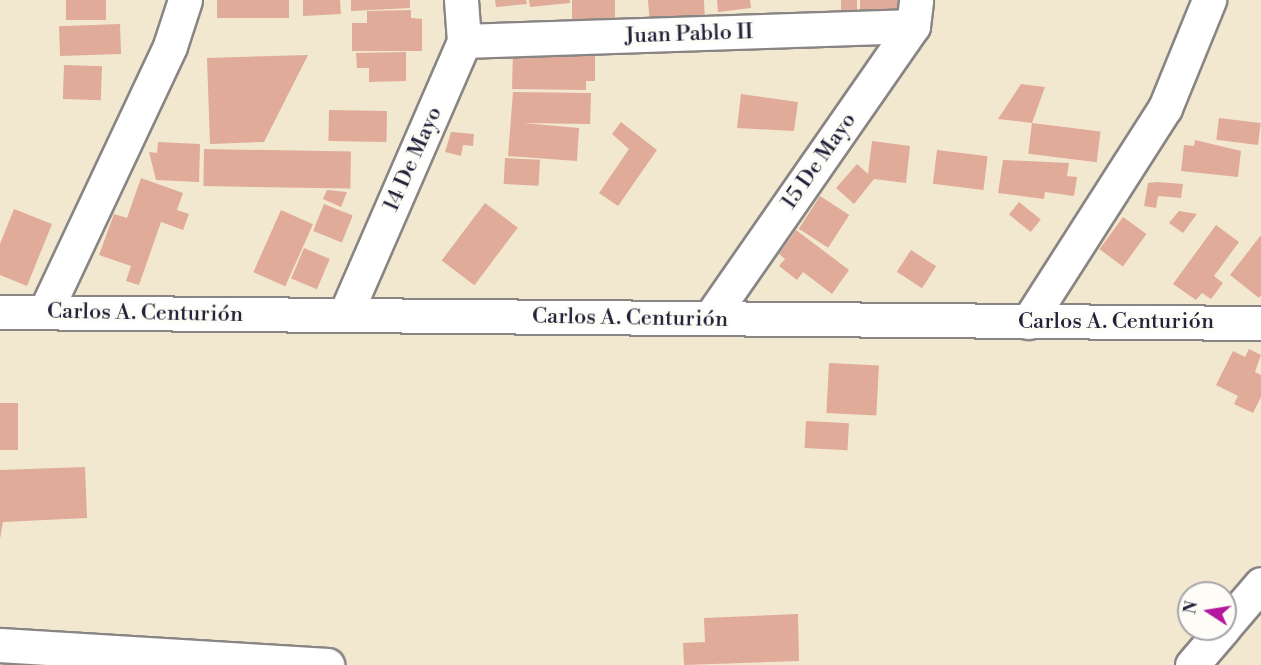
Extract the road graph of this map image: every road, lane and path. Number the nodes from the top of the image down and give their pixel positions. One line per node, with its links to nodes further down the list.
1 (185, 0): 7 (street)
2 (461, 0): 5 (street, 14 De Mayo)
3 (1209, 0): 10 (street)
4 (914, 13): 5 (street, Juan Pablo II); 9 (street, 15 De Mayo)
5 (465, 41): 8 (street, 14 De Mayo)
6 (0, 312): 7 (street, Carlos A. Centurión)
7 (45, 312): 8 (street, Carlos A. Centurión)
8 (345, 315): 9 (street, Carlos A. Centurión)
9 (710, 318): 10 (street, Carlos A. Centurión)
10 (1028, 322): 11 (street, Carlos A. Centurión)
11 (1261, 323)
12 (1261, 584): 13 (street)
13 (1237, 613)
14 (1213, 641): 17 (street)
15 (0, 645): 16 (street)
16 (327, 665)
17 (1192, 665)

